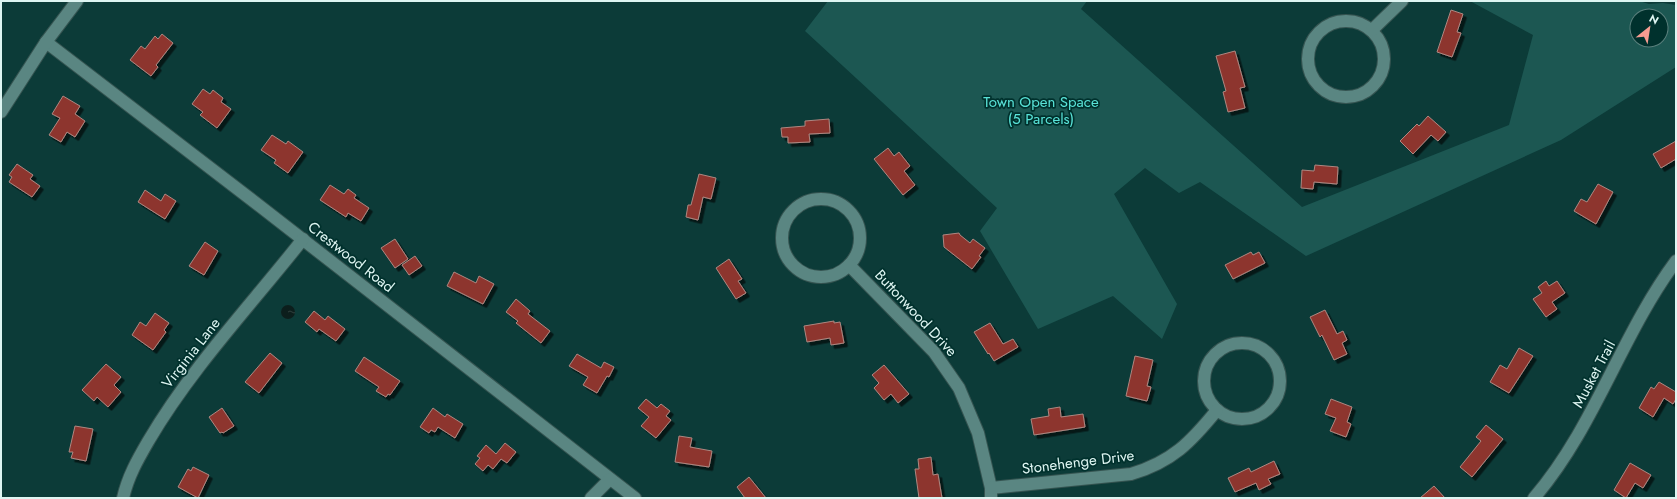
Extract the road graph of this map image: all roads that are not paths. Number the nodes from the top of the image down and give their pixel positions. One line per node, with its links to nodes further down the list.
1 (76, 1): 4 (street)
2 (1402, 1): 3 (street)
3 (1372, 30): 3 (street)
4 (46, 42): 5 (street); 6 (street, Crestwood Road)
5 (1, 112)
6 (303, 240): 10 (street, Crestwood Road); 12 (street, Virginia Lane)
7 (1676, 261): 15 (street, Musket Trail)
8 (849, 265): 8 (street); 11 (street, Buttonwood Drive)
9 (1217, 410): 9 (street); 11 (street, Stonehenge Drive)
10 (610, 478): 13 (street); 14 (street, Crestwood Road)
11 (991, 493)
12 (123, 498)
13 (591, 498)
14 (635, 498)
15 (1534, 498)

